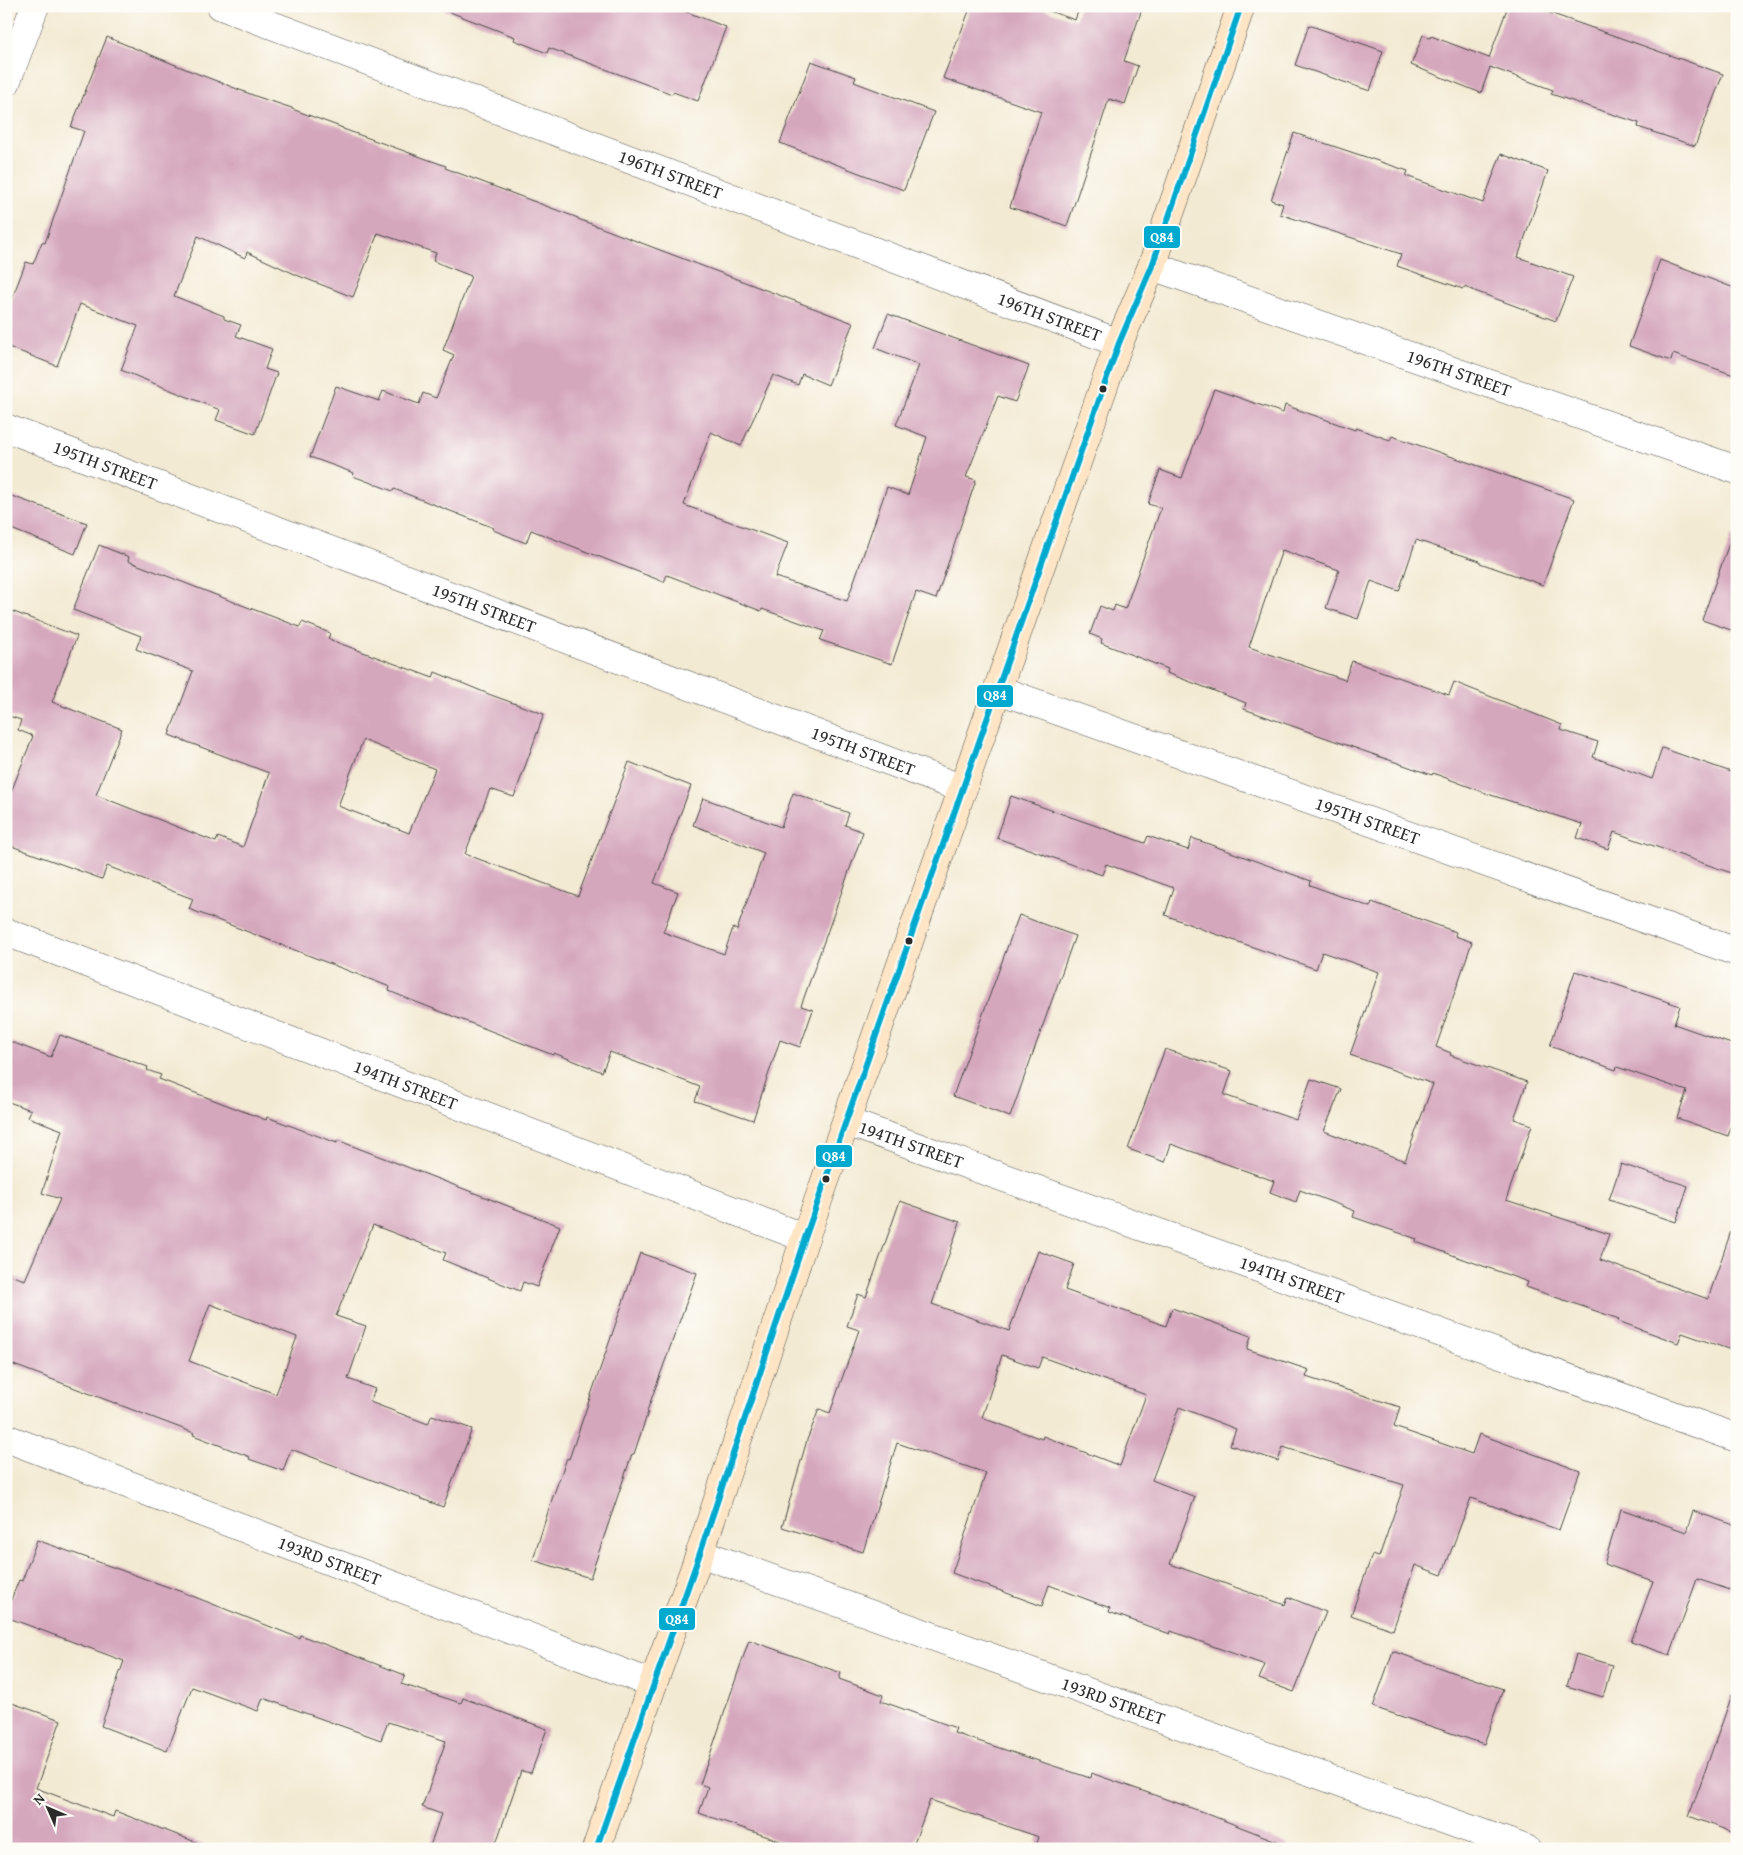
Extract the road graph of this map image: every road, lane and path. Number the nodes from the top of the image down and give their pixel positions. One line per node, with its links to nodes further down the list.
1 (35, 6): 4 (street)
2 (221, 6): 6 (street, 196TH STREET)
3 (1241, 6): 5 (street)
4 (6, 82)
5 (1152, 266): 6 (street); 8 (street, 196TH STREET)
6 (1119, 343): 9 (street)
7 (6, 428): 10 (street, 195TH STREET)
8 (1737, 470)
9 (999, 690): 10 (street); 12 (street, 195TH STREET)
10 (963, 789): 13 (street)
11 (6, 932): 14 (street, 194TH STREET)
12 (1737, 952)
13 (847, 1122): 14 (street); 16 (street, 194TH STREET)
14 (805, 1238): 17 (street)
15 (6, 1438): 18 (street, 193RD STREET)
16 (1737, 1438)
17 (700, 1553): 18 (street); 20 (street, 193RD STREET)
18 (652, 1684): 19 (street)
19 (596, 1849)
20 (1526, 1849)

